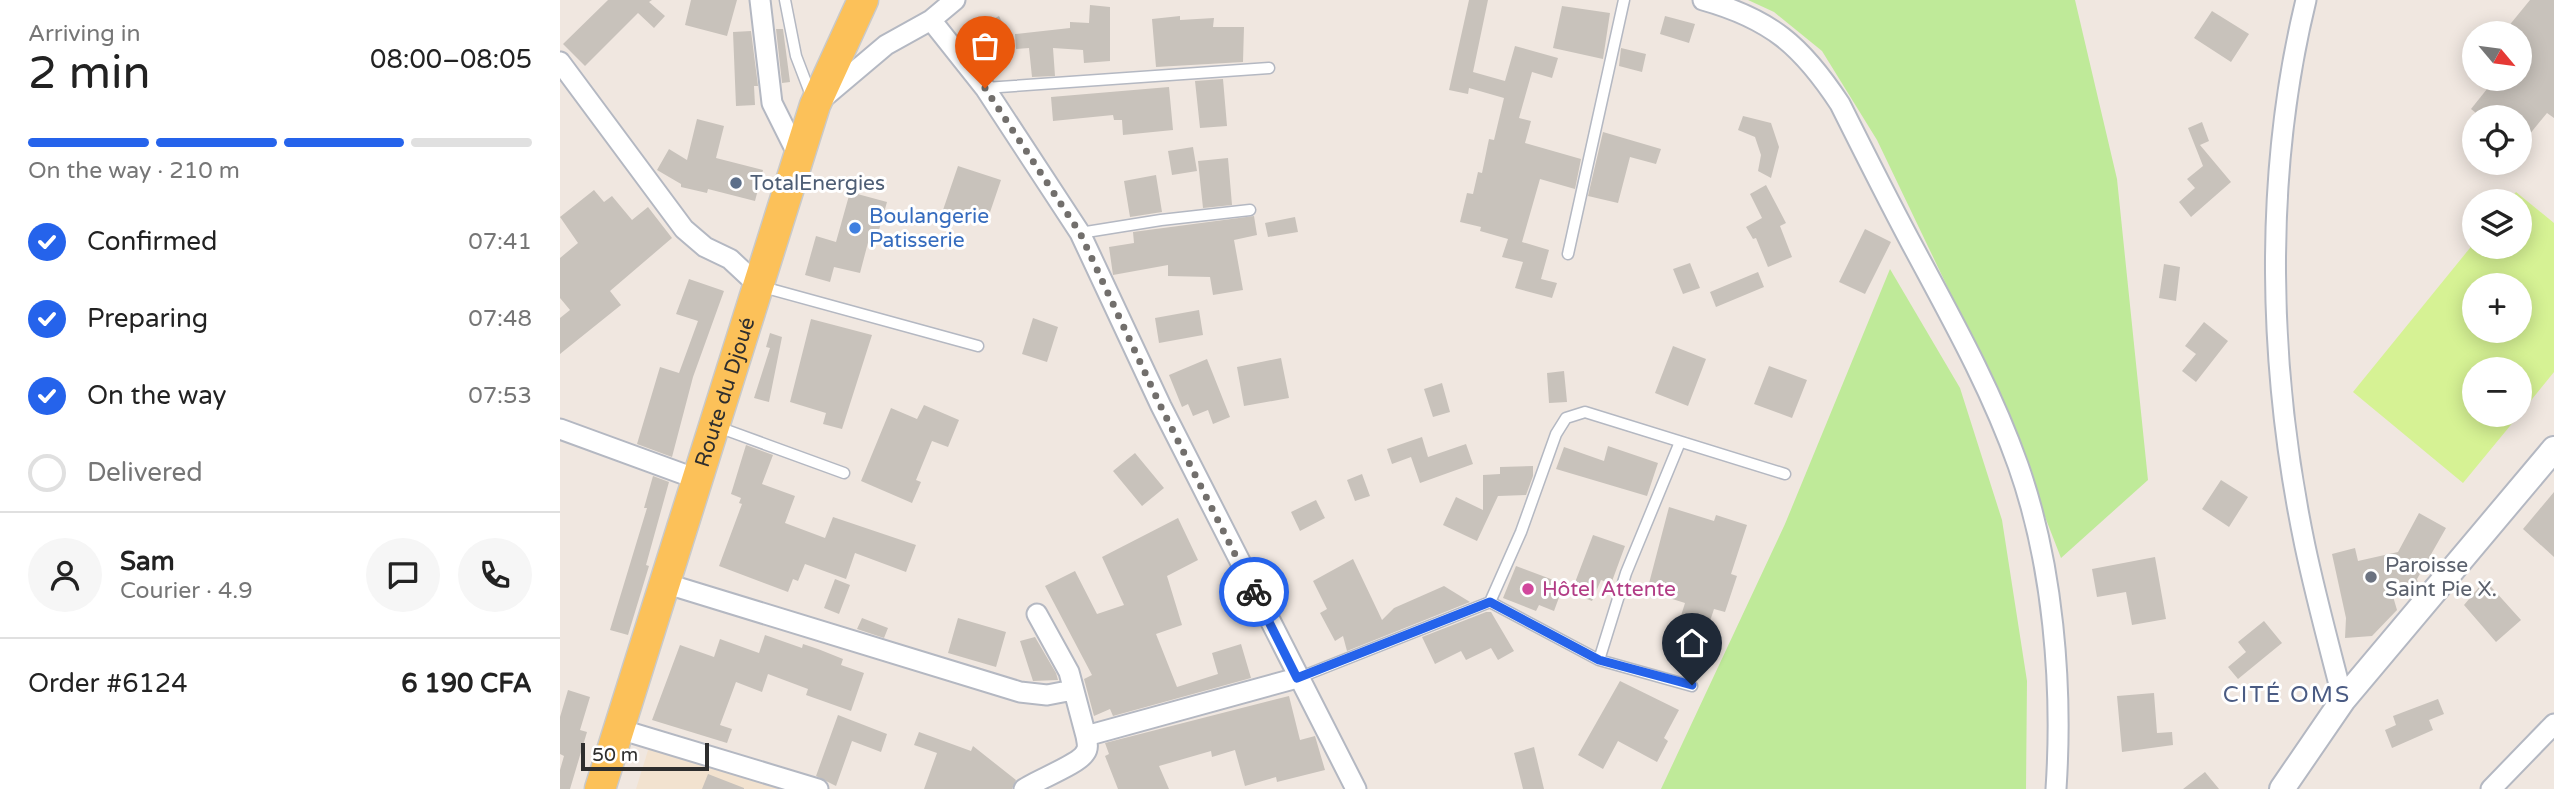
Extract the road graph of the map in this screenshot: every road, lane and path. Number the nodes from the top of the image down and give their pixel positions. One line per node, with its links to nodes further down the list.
1 (760, 0): 13 (street)
2 (785, 0): 12 (lane)
3 (863, 0): 12 (main road, Route du Djoué)
4 (955, 0): 8 (street)
5 (1624, 0): 16 (lane)
6 (1703, 0): 43 (street)
7 (2305, 0): 33 (street)
8 (932, 20): 11 (street); 12 (street)
9 (560, 62): 17 (street)
10 (1269, 68): 11 (lane)
11 (985, 88): 15 (street)
12 (815, 105): 13 (main road, Route du Djoué)
13 (798, 155): 17 (main road, Route du Djoué)
14 (1250, 210): 15 (lane)
15 (1080, 233): 30 (street)
16 (1568, 254)
17 (759, 286): 18 (lane); 19 (main road, Route du Djoué)
18 (978, 346)
19 (714, 426): 23 (lane); 25 (main road, Route du Djoué)
20 (560, 429): 25 (street)
21 (1680, 442): 24 (lane); 27 (lane); 29 (lane)
22 (2554, 449): 33 (street)
23 (845, 473)
24 (1785, 474)
25 (697, 479): 26 (main road, Route du Djoué)
26 (664, 583): 32 (street); 35 (main road, Route du Djoué)
27 (1490, 602): 29 (lane); 30 (lane)
28 (1037, 614): 32 (street)
29 (1599, 660): 31 (lane)
30 (1297, 678): 37 (street); 42 (street)
31 (1692, 685)
32 (1073, 690): 37 (street)
33 (2343, 700): 44 (street)
34 (2554, 724): 38 (street)
35 (619, 729): 39 (main road, Route du Djoué); 40 (street)
36 (2554, 735): 38 (lane)
37 (1086, 736): 41 (street)
38 (2525, 756): 45 (street)
39 (600, 789)
40 (818, 789)
41 (1024, 789)
42 (1356, 789)
43 (2056, 789)
44 (2282, 789)
45 (2491, 789)

